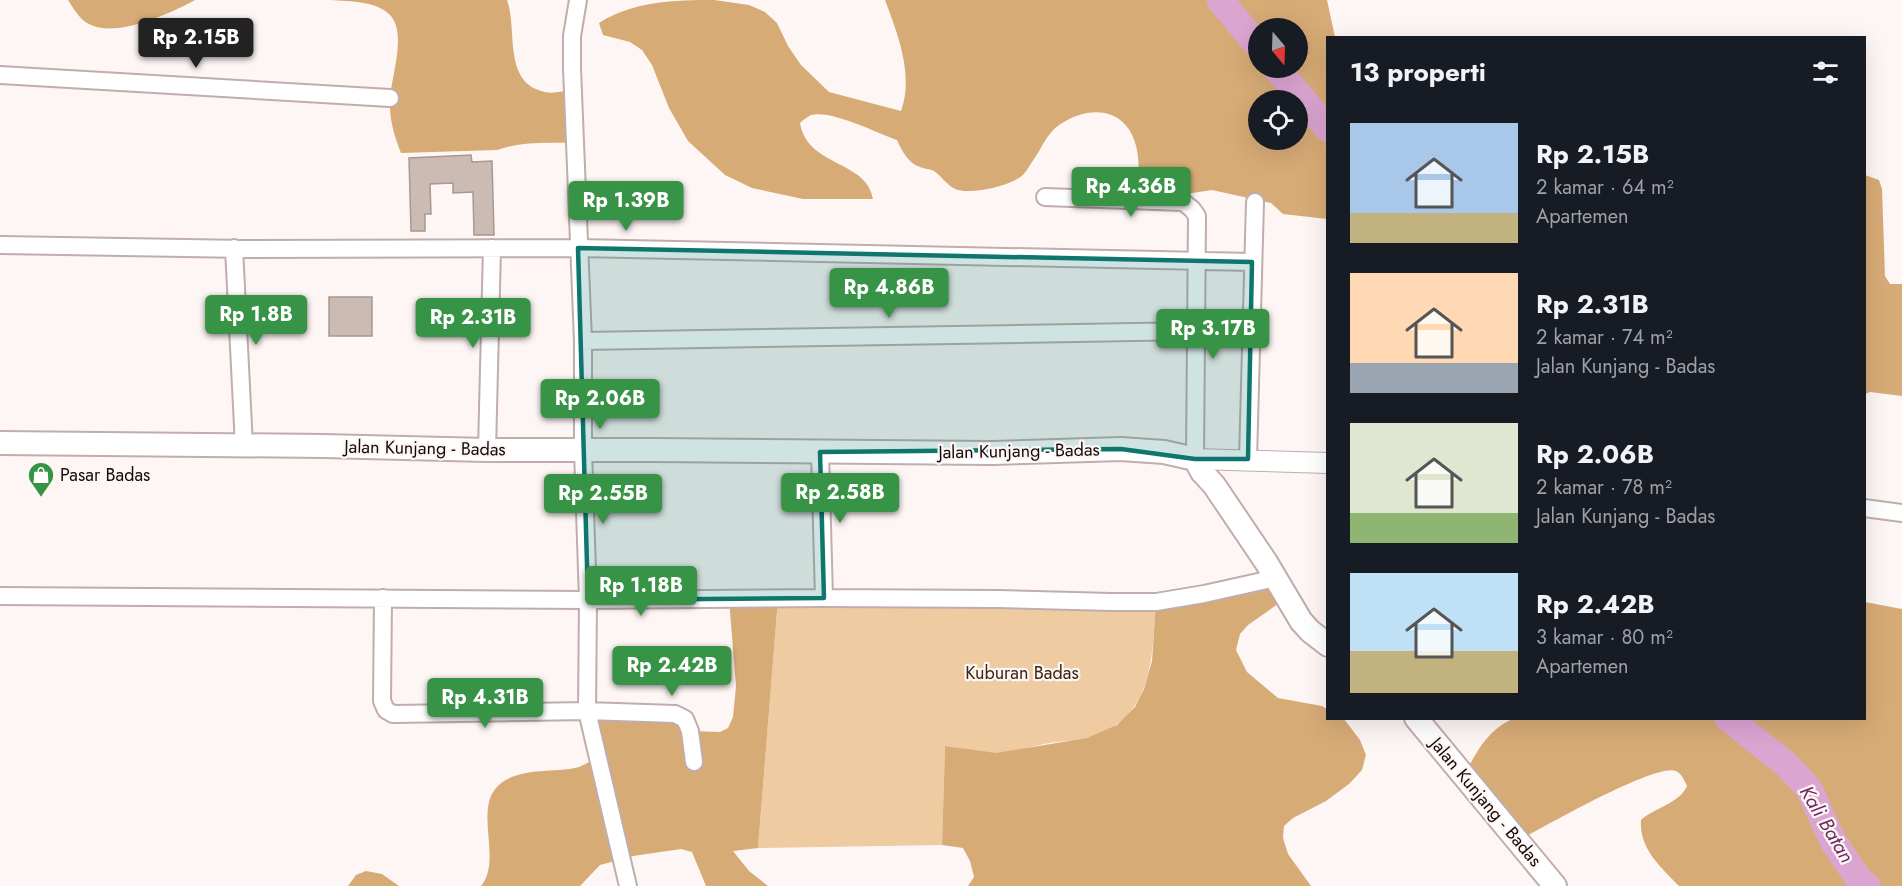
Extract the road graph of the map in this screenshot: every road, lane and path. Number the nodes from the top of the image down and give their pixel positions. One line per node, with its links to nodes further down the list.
1 (578, 0): 9 (street)
2 (0, 75): 3 (street)
3 (390, 98)
4 (1045, 197): 10 (street)
5 (1255, 202): 11 (street)
6 (0, 245): 7 (street)
7 (234, 248): 8 (street); 15 (street)
8 (492, 248): 9 (street); 16 (street)
9 (578, 248): 10 (street); 13 (street)
10 (1195, 261): 11 (street); 12 (street)
11 (1252, 262): 20 (street)
12 (1196, 331): 13 (street); 19 (street)
13 (583, 341): 17 (street)
14 (0, 443): 15 (main road, Jalan Kunjang - Badas)
15 (244, 446): 16 (main road, Jalan Kunjang - Badas)
16 (487, 450): 17 (main road, Jalan Kunjang - Badas)
17 (583, 451): 18 (main road, Jalan Kunjang - Badas); 28 (street)
18 (820, 452): 19 (main road, Jalan Kunjang - Badas); 27 (street)
19 (1195, 459): 20 (street); 24 (main road)
20 (1248, 459): 21 (street)
21 (1326, 463)
22 (1866, 508): 23 (street)
23 (1902, 513)
24 (1276, 578): 27 (street); 29 (main road)
25 (0, 596): 26 (street)
26 (382, 598): 28 (street); 30 (street)
27 (824, 598): 28 (street)
28 (588, 600): 30 (street)
29 (1326, 643)
30 (587, 711): 32 (street); 33 (street)
31 (1418, 720): 34 (main road, Jalan Kunjang - Badas)
32 (694, 762)
33 (628, 886)
34 (1555, 886)

